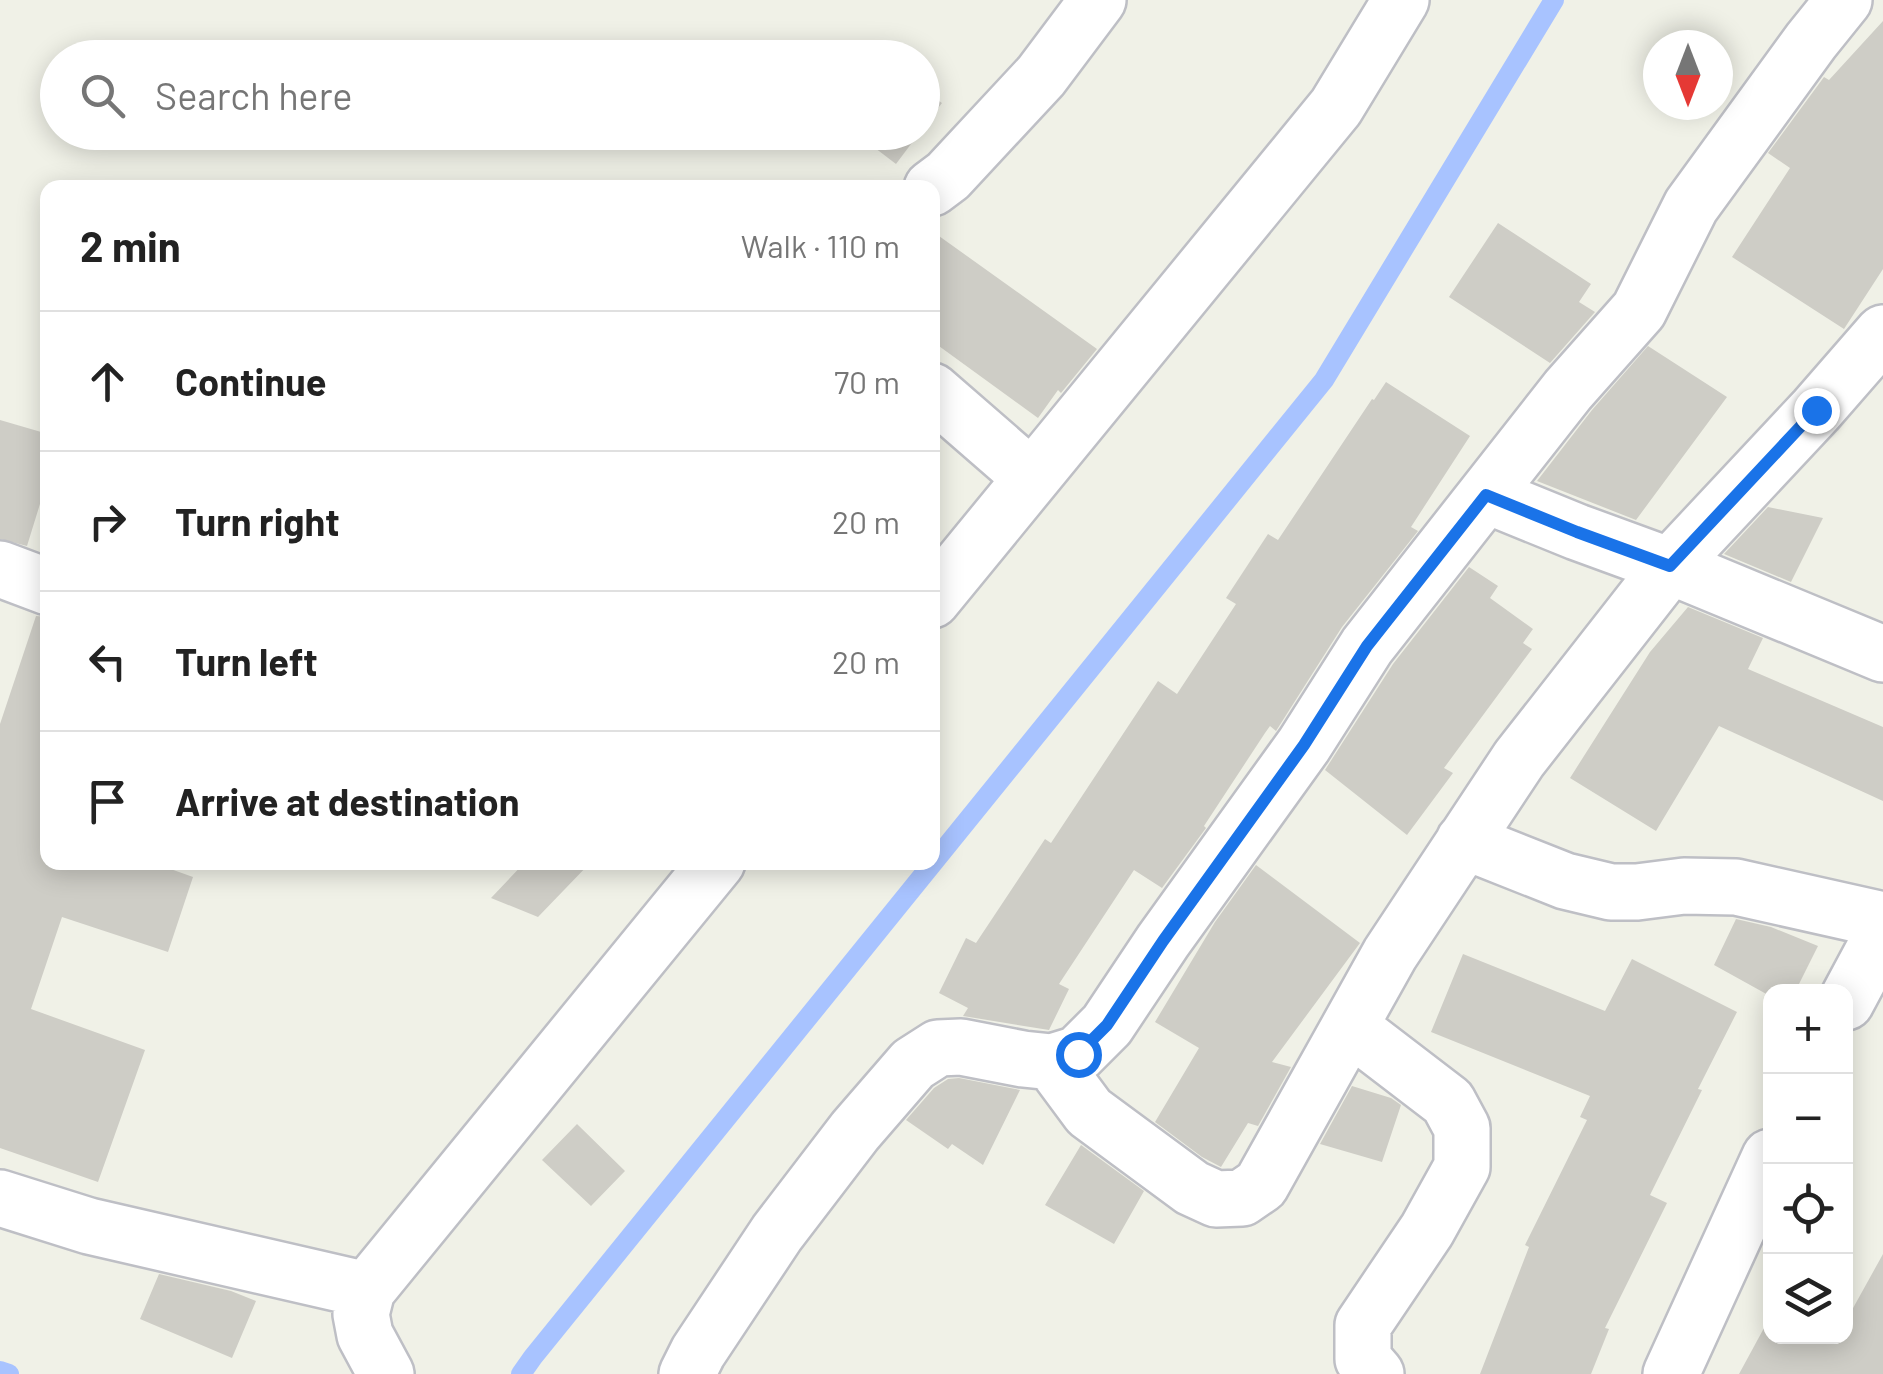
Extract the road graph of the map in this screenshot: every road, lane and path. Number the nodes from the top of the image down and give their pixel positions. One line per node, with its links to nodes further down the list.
1 (1098, 0): 4 (street)
2 (1401, 0): 7 (street)
3 (1844, 0): 8 (street)
4 (940, 182)
5 (1883, 333): 9 (street)
6 (940, 399): 7 (street)
7 (1032, 478): 12 (street)
8 (1486, 495): 9 (street); 22 (street)
9 (1670, 566): 13 (street); 14 (street)
10 (0, 568): 11 (street)
11 (40, 585)
12 (940, 590)
13 (1883, 654)
14 (1464, 841): 16 (street); 21 (street)
15 (711, 870): 25 (street)
16 (1883, 920)
17 (1883, 933): 18 (street)
18 (1853, 990)
19 (1853, 1006): 20 (street)
20 (1883, 1020)
21 (1350, 1027): 22 (street); 28 (street)
22 (1052, 1062): 27 (street)
23 (1767, 1164): 29 (street)
24 (0, 1198): 25 (street)
25 (367, 1290): 26 (street)
26 (386, 1374)
27 (687, 1374)
28 (1376, 1374)
29 (1671, 1374)

